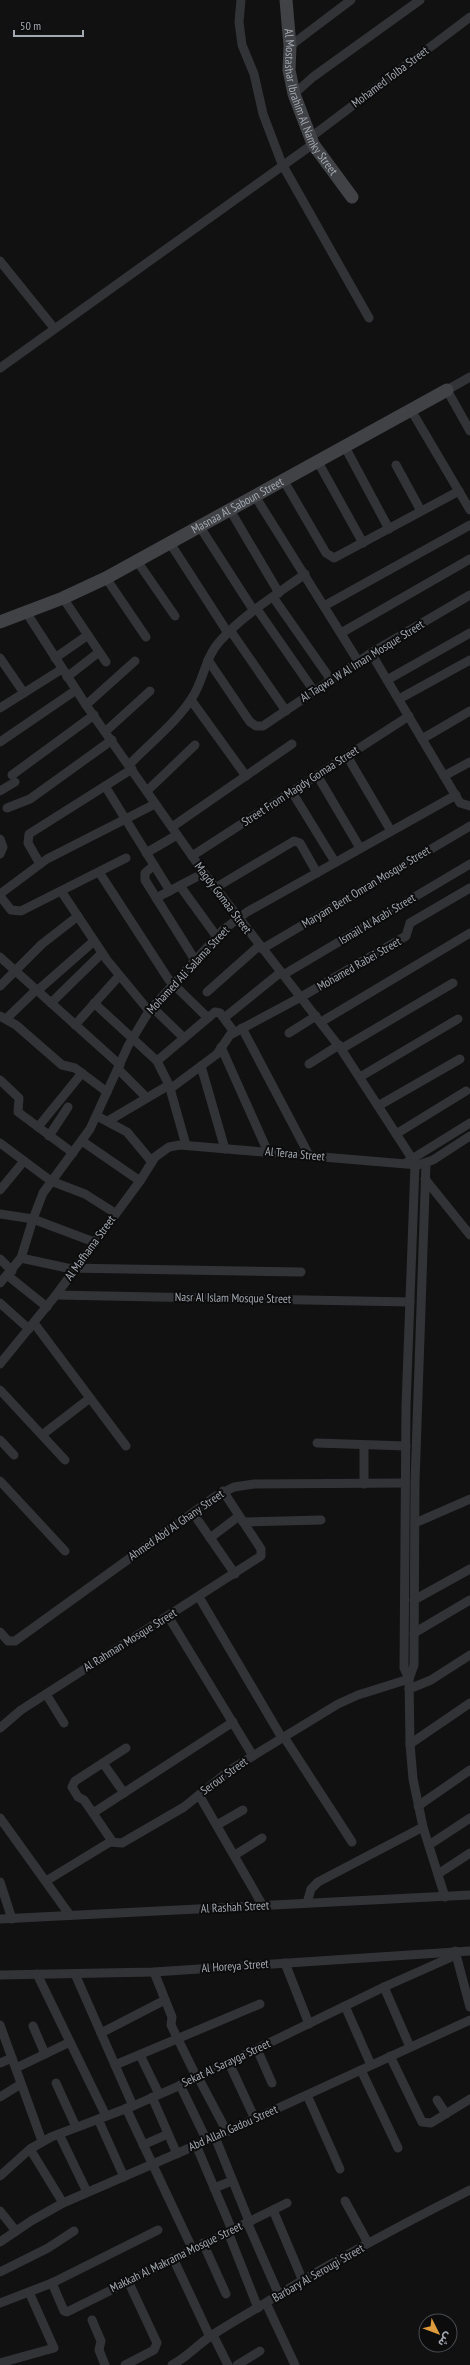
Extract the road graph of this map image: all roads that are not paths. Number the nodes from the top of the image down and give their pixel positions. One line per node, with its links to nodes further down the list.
1 (241, 0): 9 (street)
2 (286, 0): 6 (street, Al Mostashar Ibrahim Al Namky Street)
3 (351, 0): 6 (street)
4 (420, 0): 7 (street)
5 (470, 17): 8 (street, Mohamed Tolba Street)
6 (290, 46): 7 (street, Al Mostashar Ibrahim Al Namky Street)
7 (294, 94): 8 (street, Al Mostashar Ibrahim Al Namky Street)
8 (312, 140): 9 (street, Mohamed Tolba Street); 10 (street, Al Mostashar Ibrahim Al Namky Street)
9 (284, 163): 12 (street); 13 (street, Mohamed Tolba Street)
10 (352, 197)
11 (0, 261): 13 (street)
12 (369, 318)
13 (54, 328): 14 (street, Mohamed Tolba Street)
14 (0, 368)
15 (470, 377): 16 (street, Masnaa Al Saboun Street)
16 (445, 391): 17 (street, Masnaa Al Saboun Street); 18 (street)
17 (415, 408): 19 (street, Masnaa Al Saboun Street); 23 (street)
18 (470, 431)
19 (345, 447): 20 (street, Masnaa Al Saboun Street); 30 (street)
20 (318, 462): 22 (street, Masnaa Al Saboun Street); 32 (street)
21 (396, 465): 27 (street)
22 (284, 481): 24 (street, Masnaa Al Saboun Street); 32 (street)
23 (459, 491): 26 (street); 27 (street)
24 (256, 496): 25 (street, Masnaa Al Saboun Street); 35 (street)
25 (230, 510): 29 (street, Masnaa Al Saboun Street); 37 (street)
26 (470, 510)
27 (421, 511): 30 (street)
28 (470, 525): 40 (street)
29 (200, 526): 31 (street, Masnaa Al Saboun Street); 41 (street)
30 (389, 529): 32 (street)
31 (170, 543): 34 (street, Masnaa Al Saboun Street); 45 (street)
32 (363, 543)
33 (470, 559): 46 (street)
34 (137, 561): 36 (street, Masnaa Al Saboun Street); 43 (street)
35 (304, 574): 37 (street); 40 (street)
36 (106, 578): 39 (street, Masnaa Al Saboun Street); 49 (street)
37 (276, 595): 41 (street); 60 (street)
38 (470, 596): 51 (street, Al Taqwa W Al Iman Mosque Street)
39 (64, 598): 42 (street, Masnaa Al Saboun Street); 48 (street)
40 (324, 606): 46 (street)
41 (256, 610): 45 (street); 64 (street)
42 (26, 612): 44 (street, Masnaa Al Saboun Street); 53 (street, Magdy Gomaa Street)
43 (175, 616)
44 (0, 622)
45 (229, 631): 54 (street); 70 (street)
46 (341, 633): 57 (street)
47 (470, 633): 61 (street)
48 (88, 635): 50 (street); 53 (street)
49 (146, 637)
50 (99, 652): 58 (street); 59 (street)
51 (371, 653): 57 (street, Al Taqwa W Al Iman Mosque Street); 61 (street)
52 (0, 658): 65 (street)
53 (55, 658): 59 (street, Magdy Gomaa Street)
54 (208, 660): 67 (street); 70 (street, Al Taqwa W Al Iman Mosque Street)
55 (470, 660): 66 (street)
56 (135, 661): 68 (street)
57 (358, 661): 60 (street, Al Taqwa W Al Iman Mosque Street)
58 (106, 662)
59 (65, 673): 62 (street, Magdy Gomaa Street); 65 (street)
60 (330, 680): 64 (street, Al Taqwa W Al Iman Mosque Street)
61 (387, 680): 66 (street)
62 (76, 690): 68 (street, Magdy Gomaa Street); 77 (street)
63 (150, 691): 74 (street)
64 (314, 691): 70 (street, Al Taqwa W Al Iman Mosque Street)
65 (24, 693): 69 (street)
66 (399, 699): 73 (street)
67 (191, 700): 82 (street); 84 (street)
68 (86, 705): 72 (street, Magdy Gomaa Street)
69 (0, 708)
70 (286, 710)
71 (470, 711): 75 (street)
72 (94, 715): 74 (street, Magdy Gomaa Street); 87 (street)
73 (409, 716): 75 (street); 80 (street, Street From Magdy Gomaa Street)
74 (106, 731): 76 (street, Magdy Gomaa Street)
75 (422, 739): 85 (street)
76 (112, 740): 82 (street, Magdy Gomaa Street); 93 (street)
77 (0, 742)
78 (292, 744): 84 (street)
79 (195, 745): 88 (street)
80 (347, 756): 83 (street, Street From Magdy Gomaa Street); 97 (street)
81 (470, 762): 85 (street)
82 (130, 767): 86 (street); 88 (street, Magdy Gomaa Street)
83 (317, 775): 89 (street, Street From Magdy Gomaa Street); 99 (street)
84 (246, 776): 96 (street)
85 (444, 776): 90 (street)
86 (105, 786): 94 (street); 105 (street)
87 (0, 791)
88 (147, 791): 91 (street, Magdy Gomaa Street)
89 (292, 792): 102 (street, Street From Magdy Gomaa Street); 104 (street)
90 (456, 795): 92 (street); 97 (street, Mohamed Ali Salama Street)
91 (155, 804): 94 (street); 96 (street, Magdy Gomaa Street)
92 (470, 806)
93 (7, 808)
94 (124, 820): 100 (street); 105 (street)
95 (470, 826): 125 (street, Maryam Bent Omran Mosque Street)
96 (175, 831): 100 (street); 102 (street, Magdy Gomaa Street)
97 (391, 831): 99 (street, Mohamed Ali Salama Street)
98 (0, 840): 101 (street)
99 (360, 848): 104 (street, Mohamed Ali Salama Street)
100 (146, 853): 107 (street)
101 (0, 854)
102 (192, 856): 110 (street, Magdy Gomaa Street)
103 (126, 858): 108 (street)
104 (335, 862): 109 (street, Mohamed Ali Salama Street)
105 (40, 864): 116 (street)
106 (470, 864): 130 (street, Ismail Al Arabi Street)
107 (154, 865): 115 (street); 117 (street)
108 (99, 872): 114 (street); 133 (street)
109 (317, 872): 112 (street); 121 (street, Mohamed Ali Salama Street)
110 (204, 874): 111 (street); 112 (street, Magdy Gomaa Street)
111 (180, 886): 115 (street); 123 (street)
112 (215, 888): 121 (street, Magdy Gomaa Street)
113 (470, 888): 137 (street, Mohamed Rabei Street)
114 (61, 891): 118 (street); 120 (street)
115 (170, 891): 117 (street)
116 (0, 895): 118 (street)
117 (156, 898): 128 (street)
118 (8, 906): 119 (street)
119 (0, 912)
120 (78, 916): 124 (street); 129 (street)
121 (237, 918): 123 (street, Mohamed Ali Salama Street); 125 (street, Magdy Gomaa Street)
122 (470, 933): 144 (street)
123 (217, 937): 128 (street, Mohamed Ali Salama Street)
124 (94, 941): 126 (street); 135 (street)
125 (261, 947): 130 (street, Magdy Gomaa Street); 136 (street, Maryam Bent Omran Mosque Street)
126 (102, 953): 131 (street); 138 (street)
127 (0, 957): 129 (street)
128 (194, 960): 133 (street, Mohamed Ali Salama Street)
129 (15, 971): 134 (street); 135 (street)
130 (282, 974): 137 (street, Magdy Gomaa Street); 143 (street, Ismail Al Arabi Street)
131 (119, 976): 139 (street); 140 (street)
132 (453, 983): 152 (street)
133 (173, 984): 140 (street, Mohamed Ali Salama Street); 142 (street)
134 (0, 986)
135 (36, 990): 138 (street); 141 (street)
136 (207, 992)
137 (301, 998): 144 (street, Magdy Gomaa Street); 147 (street, Mohamed Rabei Street)
138 (51, 1003): 146 (street)
139 (94, 1004): 146 (street); 149 (street)
140 (150, 1009): 149 (street, Mohamed Ali Salama Street); 150 (street)
141 (3, 1018): 158 (street)
142 (208, 1018): 143 (street); 150 (street)
143 (224, 1018): 147 (street)
144 (318, 1019): 148 (street); 152 (street, Magdy Gomaa Street)
145 (458, 1019): 159 (street)
146 (75, 1025): 157 (street)
147 (238, 1030): 151 (street); 180 (street)
148 (289, 1033)
149 (133, 1037): 154 (street); 157 (street, Mohamed Ali Salama Street)
150 (184, 1038): 154 (street)
151 (221, 1047): 156 (street); 178 (street)
152 (340, 1047): 155 (street); 159 (street, Magdy Gomaa Street)
153 (460, 1059): 165 (street)
154 (157, 1061): 161 (street)
155 (309, 1064)
156 (201, 1066): 161 (street); 177 (street)
157 (119, 1067): 163 (street, Mohamed Ali Salama Street); 164 (street)
158 (82, 1073): 163 (street); 170 (street)
159 (360, 1077): 165 (street, Magdy Gomaa Street)
160 (0, 1080): 170 (street)
161 (170, 1087): 164 (street); 176 (street)
162 (466, 1091): 171 (street)
163 (107, 1092): 167 (street, Mohamed Ali Salama Street)
164 (147, 1098): 168 (street)
165 (378, 1106): 171 (street, Magdy Gomaa Street)
166 (68, 1107): 172 (street)
167 (97, 1116): 168 (street); 174 (street, Mohamed Ali Salama Street)
168 (108, 1121): 182 (street)
169 (470, 1123): 183 (street)
170 (38, 1127): 172 (street)
171 (396, 1134): 183 (street, Magdy Gomaa Street)
172 (49, 1136): 179 (street)
173 (470, 1136): 184 (street, Al Teraa Street)
174 (82, 1141): 179 (street, Mohamed Ali Salama Street); 187 (street)
175 (0, 1143): 181 (street)
176 (186, 1145): 177 (street, Al Teraa Street); 182 (street, Al Mafhama Street)
177 (225, 1149): 178 (street, Al Teraa Street)
178 (268, 1152): 180 (street, Al Teraa Street)
179 (73, 1153): 186 (street, Mohamed Ali Salama Street)
180 (308, 1155): 183 (street, Al Teraa Street)
181 (24, 1161): 186 (street); 188 (street)
182 (152, 1162): 187 (street, Al Mafhama Street)
183 (410, 1162): 184 (street, Al Teraa Street); 201 (street)
184 (426, 1163): 185 (street)
185 (426, 1179): 192 (street); 224 (street)
186 (51, 1181): 189 (street); 191 (street, Mohamed Ali Salama Street)
187 (140, 1181): 189 (street, Al Mafhama Street)
188 (0, 1190)
189 (115, 1213): 193 (street, Al Mafhama Street)
190 (0, 1214): 191 (street)
191 (33, 1219): 193 (street); 194 (street, Mohamed Ali Salama Street)
192 (470, 1235)
193 (94, 1242): 196 (street, Al Mafhama Street)
194 (21, 1258): 196 (street); 198 (street, Mohamed Ali Salama Street)
195 (0, 1259): 198 (street)
196 (75, 1268): 197 (street); 200 (street, Al Mafhama Street)
197 (301, 1272)
198 (10, 1273): 199 (street, Mohamed Ali Salama Street); 203 (street)
199 (0, 1283)
200 (56, 1295): 201 (street, Nasr Al Islam Mosque Street); 203 (street, Al Mafhama Street)
201 (410, 1302): 213 (street)
202 (0, 1303): 204 (street)
203 (47, 1307): 204 (street, Al Mafhama Street)
204 (32, 1326): 205 (street, Al Mafhama Street); 207 (street)
205 (0, 1364)
206 (0, 1390): 208 (street)
207 (90, 1398): 208 (street); 212 (street)
208 (42, 1435): 215 (street)
209 (0, 1440): 214 (street)
210 (317, 1443): 211 (street)
211 (364, 1445): 213 (street); 218 (street)
212 (126, 1446)
213 (406, 1446): 217 (street)
214 (14, 1455)
215 (65, 1460)
216 (0, 1481): 226 (street)
217 (406, 1483): 218 (street, Ahmed Abd Al Ghany Street); 236 (street)
218 (364, 1484): 219 (street, Ahmed Abd Al Ghany Street)
219 (223, 1491): 221 (street, Ahmed Abd Al Ghany Street); 222 (street)
220 (470, 1499): 224 (street)
221 (193, 1513): 225 (street); 233 (street, Ahmed Abd Al Ghany Street)
222 (241, 1519): 223 (street); 225 (street); 228 (street, Al Rahman Mosque Street)
223 (321, 1520)
224 (415, 1523): 230 (street)
225 (210, 1538): 228 (street)
226 (65, 1551)
227 (470, 1569): 230 (street)
228 (235, 1574): 229 (street, Al Rahman Mosque Street)
229 (199, 1597): 232 (street, Al Rahman Mosque Street); 243 (street)
230 (414, 1600): 234 (street)
231 (470, 1600): 234 (street)
232 (168, 1616): 238 (street, Al Rahman Mosque Street); 240 (street)
233 (0, 1632)
234 (414, 1633): 236 (street)
235 (470, 1655): 237 (street)
236 (409, 1679): 237 (street); 243 (street, Serour Street)
237 (409, 1689): 244 (street)
238 (46, 1694): 241 (street); 242 (street, Al Rahman Mosque Street)
239 (470, 1703): 244 (street)
240 (233, 1722): 246 (street); 249 (street)
241 (64, 1723)
242 (0, 1728)
243 (283, 1737): 246 (street, Serour Street); 260 (street)
244 (410, 1744): 251 (street)
245 (126, 1748): 247 (street)
246 (253, 1756): 250 (street, Serour Street)
247 (103, 1763): 249 (street); 253 (street)
248 (470, 1770): 251 (street)
249 (124, 1793): 253 (street)
250 (199, 1795): 256 (street); 259 (street, Serour Street)
251 (418, 1806): 257 (street)
252 (243, 1810): 256 (street)
253 (93, 1813): 259 (street)
254 (0, 1818): 265 (street)
255 (470, 1818): 261 (street)
256 (217, 1825): 263 (street)
257 (423, 1827): 261 (street); 269 (street)
258 (262, 1838): 263 (street)
259 (112, 1841): 265 (street, Serour Street)
260 (352, 1842)
261 (429, 1845): 264 (street)
262 (470, 1852): 264 (street)
263 (235, 1855): 270 (street)
264 (438, 1874): 268 (street)
265 (46, 1881): 271 (street)
266 (0, 1882): 272 (street)
267 (470, 1895): 268 (street, Al Rashah Street)
268 (445, 1897): 269 (street, Al Rashah Street)
269 (307, 1903): 270 (street, Al Rashah Street)
270 (263, 1906): 271 (street, Al Rashah Street)
271 (69, 1914): 272 (street, Al Rashah Street)
272 (12, 1919): 273 (street, Al Rashah Street)
273 (0, 1920)
274 (470, 1951): 275 (street, Al Horeya Street)
275 (456, 1953): 276 (street, Al Horeya Street); 281 (street); 282 (street, Sekat Al Sarayga Street)
276 (285, 1963): 277 (street, Al Horeya Street); 288 (street)
277 (154, 1972): 279 (street, Al Horeya Street); 283 (street)
278 (37, 1974): 279 (street, Al Horeya Street); 280 (street, Al Horeya Street); 293 (street)
279 (75, 1974): 291 (street)
280 (0, 1975)
281 (467, 1983): 286 (street)
282 (384, 1987): 285 (street, Sekat Al Sarayga Street); 294 (street)
283 (165, 2000): 291 (street); 292 (street)
284 (260, 2004): 292 (street)
285 (346, 2006): 288 (street, Sekat Al Sarayga Street); 303 (street)
286 (470, 2007)
287 (470, 2020): 294 (street, Abd Allah Gadou Street)
288 (309, 2024): 295 (street, Sekat Al Sarayga Street)
289 (0, 2025): 299 (street)
290 (32, 2026): 296 (street)
291 (101, 2033): 302 (street)
292 (177, 2039): 297 (street); 306 (street)
293 (70, 2042): 296 (street); 318 (street)
294 (410, 2047): 298 (street, Abd Allah Gadou Street)
295 (257, 2049): 301 (street, Sekat Al Sarayga Street); 308 (street)
296 (45, 2054): 304 (street)
297 (140, 2055): 302 (street); 312 (street)
298 (390, 2056): 303 (street, Abd Allah Gadou Street); 317 (street)
299 (12, 2058): 300 (street); 304 (street)
300 (0, 2063)
301 (229, 2063): 306 (street, Sekat Al Sarayga Street); 319 (street)
302 (115, 2065): 316 (street)
303 (371, 2065): 305 (street, Abd Allah Gadou Street)
304 (16, 2068): 309 (street)
305 (361, 2070): 311 (street, Abd Allah Gadou Street); 328 (street)
306 (197, 2078): 310 (street, Sekat Al Sarayga Street); 321 (street)
307 (56, 2083): 320 (street)
308 (272, 2083)
309 (21, 2084): 313 (street); 325 (street)
310 (180, 2085): 312 (street, Sekat Al Sarayga Street); 324 (street)
311 (307, 2095): 319 (street, Abd Allah Gadou Street); 332 (street)
312 (155, 2096): 316 (street, Sekat Al Sarayga Street); 323 (street)
313 (0, 2097)
314 (470, 2099): 317 (street)
315 (437, 2100): 317 (street)
316 (129, 2107): 318 (street, Sekat Al Sarayga Street); 326 (street)
317 (446, 2114)
318 (102, 2118): 320 (street, Sekat Al Sarayga Street); 334 (street)
319 (255, 2119): 321 (street, Abd Allah Gadou Street)
320 (76, 2127): 322 (street, Sekat Al Sarayga Street)
321 (227, 2132): 324 (street, Abd Allah Gadou Street)
322 (60, 2134): 325 (street, Sekat Al Sarayga Street); 338 (street)
323 (168, 2134): 326 (street); 330 (street)
324 (211, 2139): 327 (street, Abd Allah Gadou Street); 335 (street)
325 (42, 2141): 329 (street, Sekat Al Sarayga Street)
326 (143, 2145): 331 (street)
327 (196, 2146): 330 (street, Abd Allah Gadou Street); 336 (street)
328 (398, 2148)
329 (30, 2149): 333 (street, Sekat Al Sarayga Street); 340 (street)
330 (177, 2154): 331 (street, Abd Allah Gadou Street)
331 (152, 2164): 334 (street, Abd Allah Gadou Street); 352 (street)
332 (340, 2169)
333 (0, 2176)
334 (124, 2177): 338 (street, Abd Allah Gadou Street)
335 (232, 2181): 336 (street); 344 (street)
336 (214, 2188): 348 (street)
337 (470, 2190): 351 (street, Barbary Al Serougi Street)
338 (87, 2192): 340 (street, Abd Allah Gadou Street)
339 (345, 2201): 351 (street)
340 (63, 2203): 346 (street, Abd Allah Gadou Street)
341 (287, 2203): 342 (street, Makkah Al Makrama Mosque Street)
342 (273, 2210): 344 (street, Makkah Al Makrama Mosque Street); 356 (street)
343 (0, 2211): 346 (street)
344 (248, 2222): 348 (street, Makkah Al Makrama Mosque Street); 360 (street)
345 (158, 2230): 357 (street)
346 (16, 2231): 349 (street, Abd Allah Gadou Street)
347 (74, 2231): 354 (street)
348 (230, 2231): 350 (street, Makkah Al Makrama Mosque Street); 362 (street)
349 (0, 2242)
350 (203, 2243): 352 (street, Makkah Al Makrama Mosque Street); 359 (street)
351 (368, 2243): 356 (street, Barbary Al Serougi Street)
352 (192, 2248): 353 (street, Makkah Al Makrama Mosque Street)
353 (173, 2258): 355 (street, Makkah Al Makrama Mosque Street); 364 (street)
354 (0, 2272)
355 (128, 2281): 357 (street, Makkah Al Makrama Mosque Street); 370 (street)
356 (303, 2281): 360 (street, Barbary Al Serougi Street)
357 (52, 2283): 358 (street)
358 (29, 2292): 361 (street); 367 (street)
359 (226, 2294)
360 (279, 2295): 362 (street, Barbary Al Serougi Street)
361 (0, 2303)
362 (262, 2305): 364 (street, Barbary Al Serougi Street); 373 (street)
363 (92, 2320): 369 (street)
364 (211, 2336): 366 (street, Barbary Al Serougi Street); 372 (street)
365 (260, 2351): 368 (street)
366 (187, 2361): 371 (street, Barbary Al Serougi Street)
367 (0, 2363)
368 (241, 2364)
369 (105, 2365)
370 (125, 2365)
371 (172, 2365)
372 (228, 2365)
373 (295, 2365)

